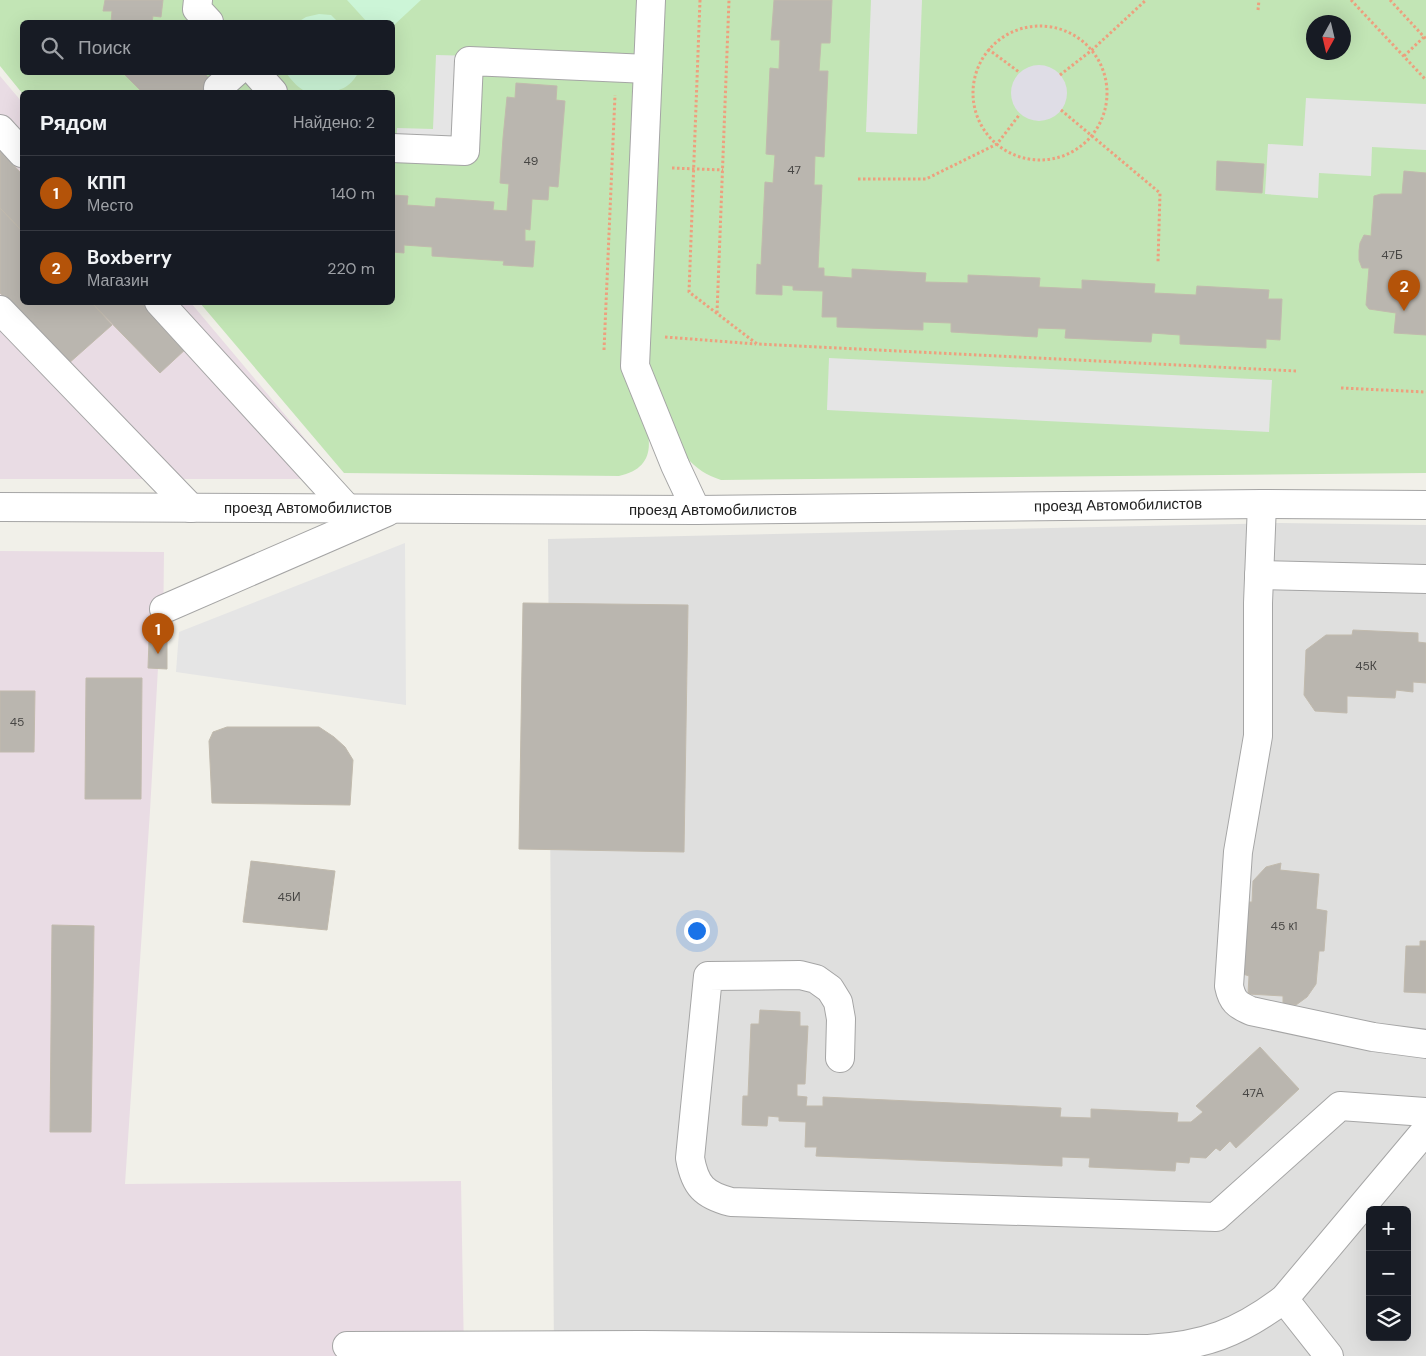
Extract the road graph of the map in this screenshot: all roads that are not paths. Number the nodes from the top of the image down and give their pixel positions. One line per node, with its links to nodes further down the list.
1 (198, 0): 3 (street)
2 (651, 0): 4 (street)
3 (207, 20)
4 (648, 68): 8 (street); 18 (street)
5 (258, 75): 6 (street)
6 (271, 90)
7 (0, 129): 9 (street)
8 (395, 148)
9 (20, 151)
10 (162, 305): 16 (street)
11 (0, 310): 15 (street)
12 (1262, 504): 13 (street, проезд Автомобилистов); 18 (street, проезд Автомобилистов); 19 (street)
13 (1426, 505)
14 (0, 507): 15 (street, проезд Автомобилистов)
15 (191, 508): 16 (street, проезд Автомобилистов)
16 (347, 508): 17 (street, проезд Автомобилистов)
17 (395, 508): 18 (street, проезд Автомобилистов); 21 (street)
18 (696, 510)
19 (1259, 575): 20 (street); 22 (street)
20 (1426, 579)
21 (164, 609)
22 (1426, 1044)
23 (840, 1058): 24 (street)
24 (1426, 1112)
25 (1426, 1130): 26 (street)
26 (1284, 1299): 29 (street); 30 (street)
27 (347, 1346): 28 (street)
28 (641, 1350): 29 (street)
29 (817, 1351)
30 (1329, 1356)

